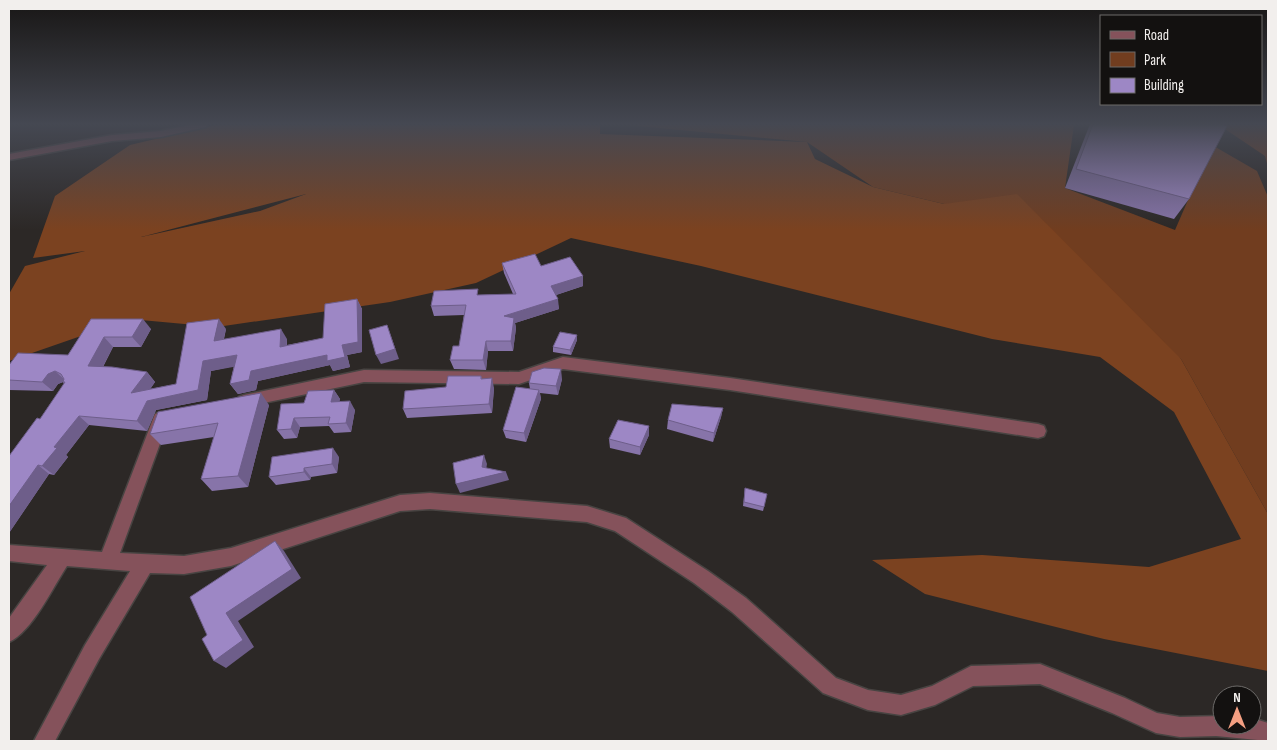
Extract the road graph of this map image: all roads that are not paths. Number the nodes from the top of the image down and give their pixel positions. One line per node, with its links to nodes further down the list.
1 (228, 404): 3 (street)
2 (171, 416): 6 (street)
3 (1038, 431)
4 (9, 553): 5 (street)
5 (62, 558): 6 (street); 8 (street)
6 (108, 560): 7 (street)
7 (145, 564): 9 (street); 10 (street)
8 (9, 632)
9 (1268, 733)
10 (44, 741)

